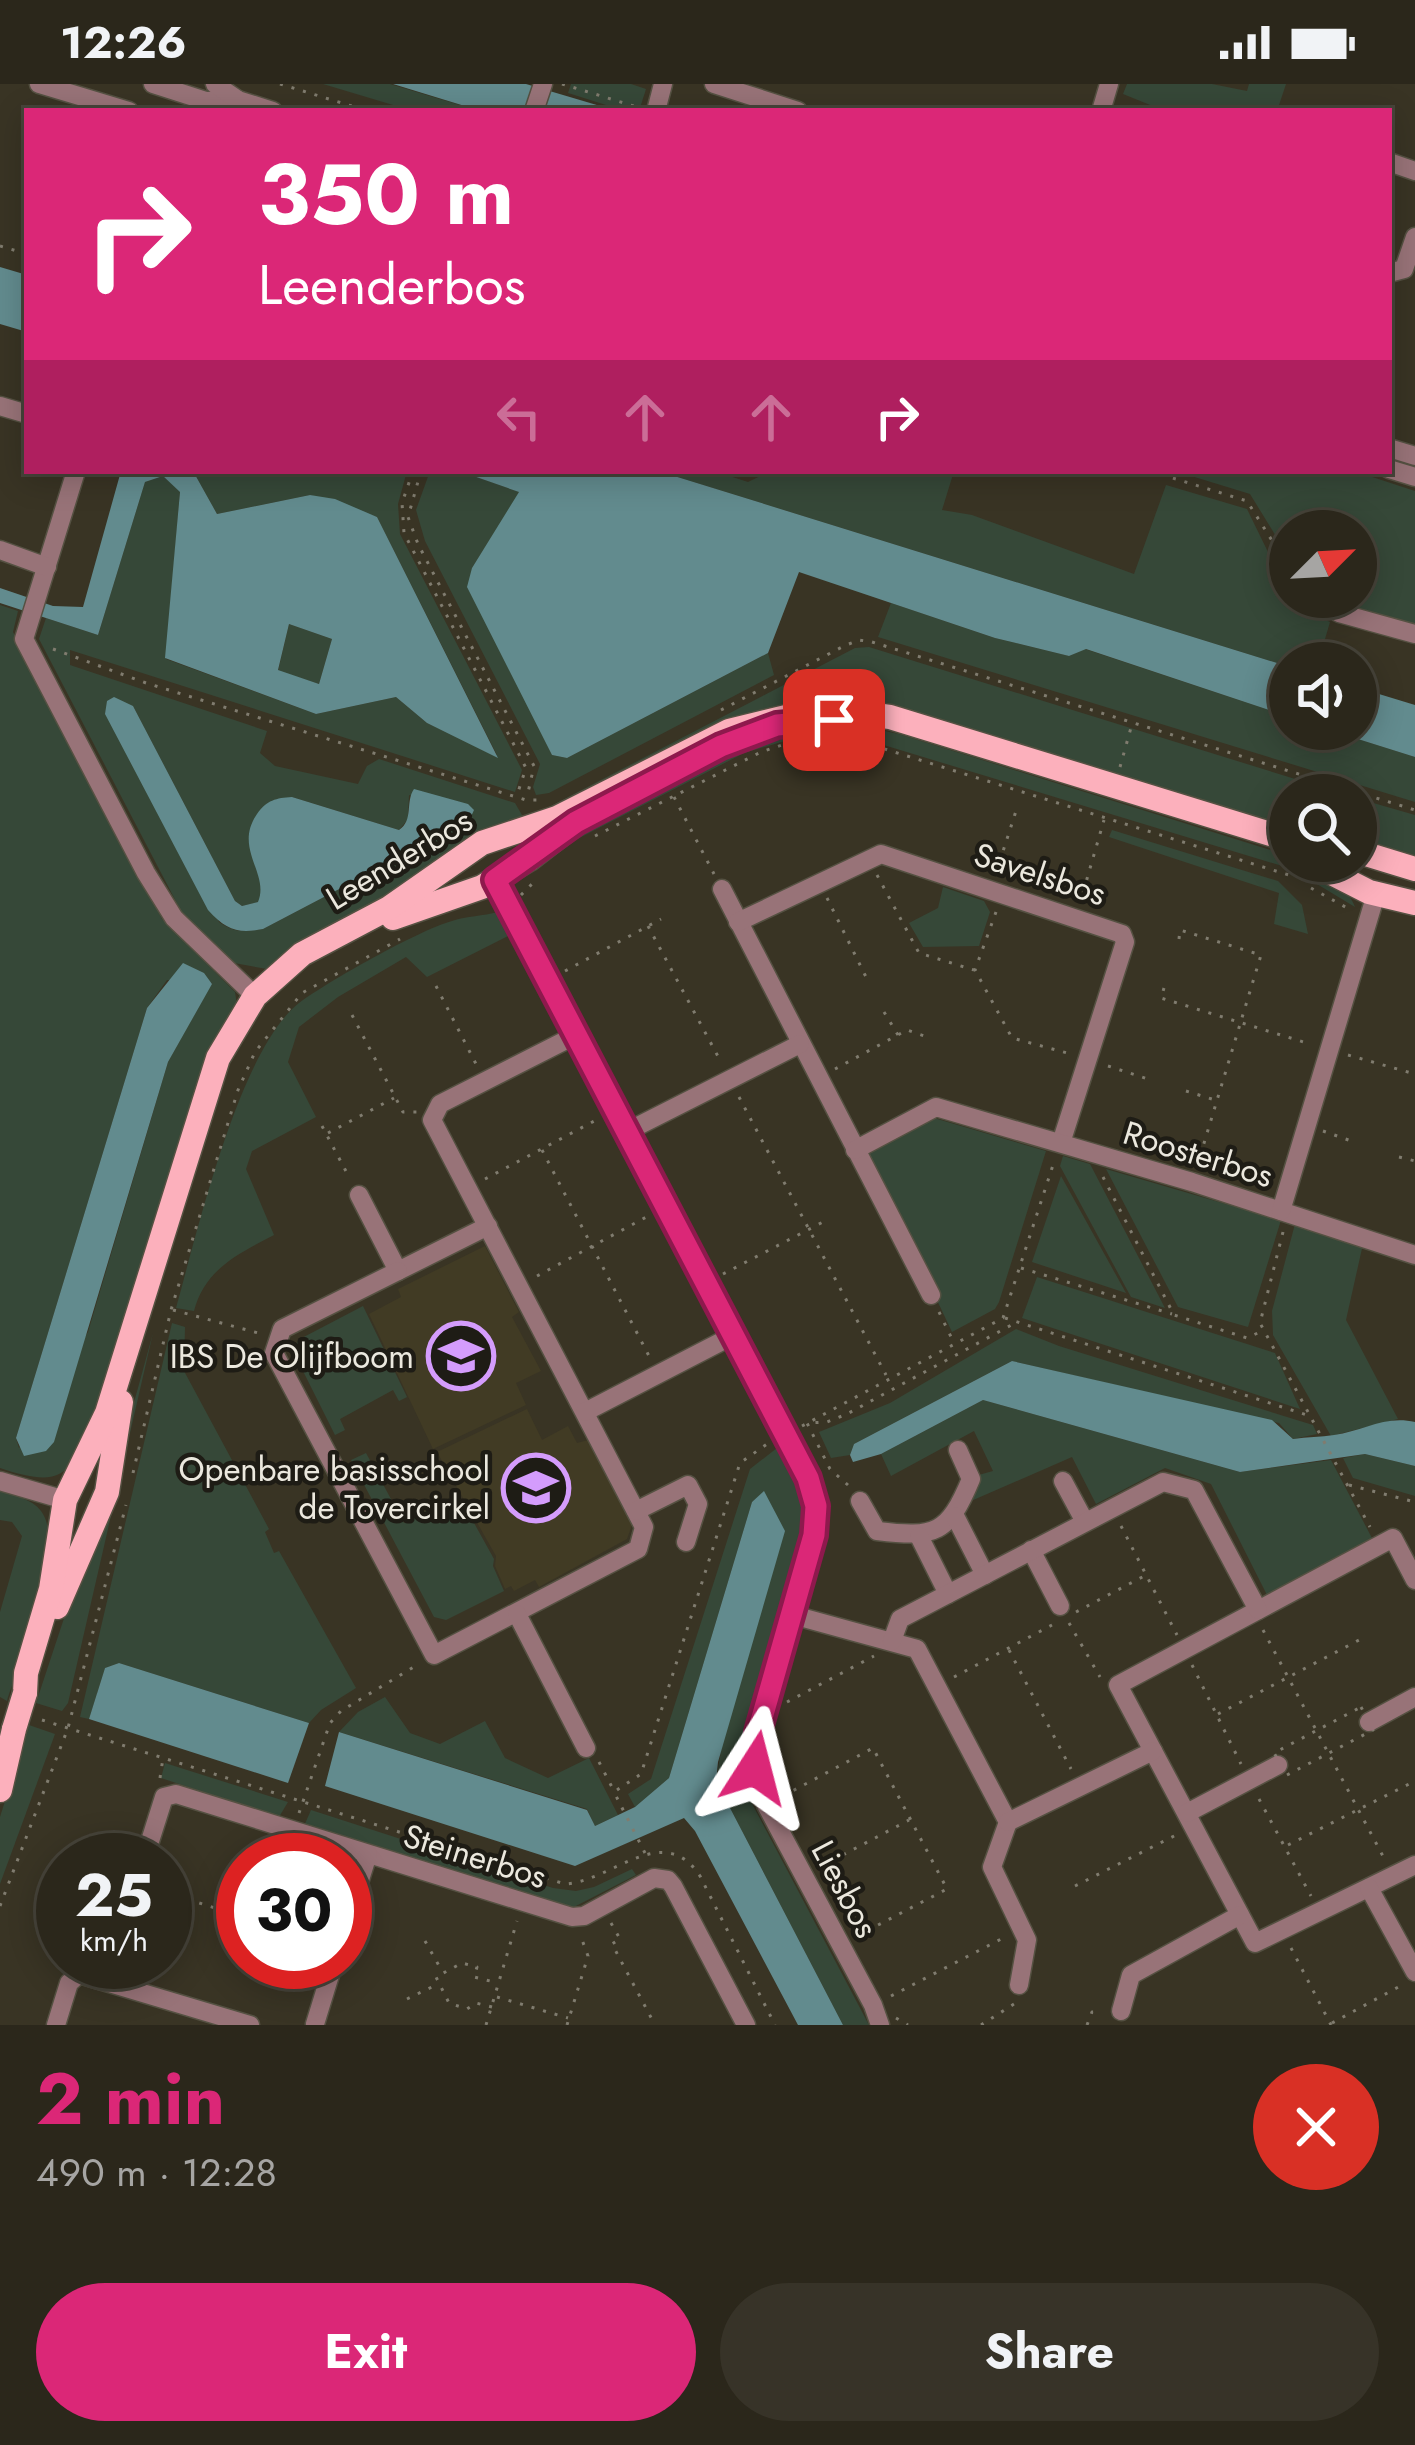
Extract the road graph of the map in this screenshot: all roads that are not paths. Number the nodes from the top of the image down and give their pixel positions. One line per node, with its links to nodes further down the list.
1 (39, 84): 6 (street)
2 (153, 84): 5 (street)
3 (214, 84): 5 (street)
4 (714, 84): 8 (street)
5 (238, 100): 7 (street)
6 (119, 108)
7 (263, 108)
8 (789, 108)
9 (1415, 237): 10 (street)
10 (1392, 272)
11 (75, 474): 13 (street)
12 (0, 550): 13 (street)
13 (45, 576): 30 (street)
14 (1357, 618): 15 (street)
15 (1415, 634)
16 (508, 833): 17 (main road, Leenderbos); 19 (main road, Leenderbos); 21 (main road)
17 (1269, 834)
18 (1269, 846): 21 (main road, Leenderbos)
19 (455, 859): 26 (main road); 30 (main road, Leenderbos)
20 (1377, 864): 22 (main road)
21 (520, 865): 25 (main road, Leenderbos)
22 (1415, 869)
23 (1364, 882): 28 (main road)
24 (722, 890): 29 (street)
25 (501, 891): 26 (main road, Leenderbos); 31 (street, Liesbos)
26 (470, 892): 48 (main road, Leenderbos)
27 (1411, 901): 28 (main road)
28 (1372, 905): 37 (street, Roosterbos)
29 (738, 922): 32 (street); 34 (street, Savelsbos)
30 (255, 996): 47 (main road, Leenderbos)
31 (576, 1035): 33 (street, Liesbos); 38 (street)
32 (800, 1045): 33 (street); 35 (street)
33 (628, 1131): 42 (street, Liesbos)
34 (1060, 1143): 35 (street, Roosterbos); 37 (street, Roosterbos)
35 (855, 1150): 41 (street)
36 (359, 1195): 40 (street)
37 (1281, 1211): 39 (street)
38 (488, 1226): 40 (street); 43 (street)
39 (1415, 1255)
40 (398, 1270): 63 (street)
41 (931, 1295)
42 (734, 1335): 43 (street); 64 (street, Liesbos)
43 (585, 1412): 50 (street)
44 (958, 1450): 51 (street)
45 (0, 1481): 47 (street)
46 (1063, 1481): 52 (street)
47 (70, 1488): 48 (main road); 53 (main road, Leenderbos)
48 (121, 1494): 56 (main road, Leenderbos)
49 (860, 1501): 54 (street)
50 (636, 1511): 55 (street); 63 (street)
51 (955, 1516): 54 (street); 58 (street)
52 (1085, 1522): 57 (street); 61 (street)
53 (57, 1532): 56 (main road); 66 (main road, Leenderbos)
54 (919, 1536): 60 (street)
55 (686, 1542)
56 (88, 1543): 66 (main road, Leenderbos)
57 (1031, 1550): 58 (street); 62 (street)
58 (985, 1575): 60 (street)
59 (1415, 1580): 61 (street)
60 (949, 1594): 65 (street)
61 (1256, 1611): 71 (street)
62 (1063, 1612)
63 (517, 1614): 70 (street)
64 (793, 1615): 65 (street); 89 (street, Liesbos)
65 (886, 1640): 76 (street)
66 (25, 1693): 69 (main road, Leenderbos, bridge)
67 (1415, 1697): 68 (street)
68 (1369, 1722)
69 (14, 1729): 72 (main road, Leenderbos); 74 (main road, Leenderbos)
70 (586, 1748)
71 (1153, 1751): 75 (street); 76 (street)
72 (0, 1756)
73 (1278, 1765): 75 (street)
74 (0, 1790)
75 (1190, 1820): 82 (street)
76 (1008, 1822): 84 (street)
77 (153, 1833): 78 (street, Steinerbos)
78 (301, 1833)
79 (372, 1855): 94 (street, Steinerbos)
80 (1415, 1865): 81 (street)
81 (1369, 1888): 82 (street); 83 (street)
82 (1240, 1915): 88 (street)
83 (1415, 1975)
84 (1019, 1985)
85 (69, 1989): 90 (street)
86 (156, 1989): 91 (street)
87 (326, 1989): 93 (street)
88 (1121, 2011)
89 (877, 2015): 95 (street, Liesbos)
90 (56, 2025)
91 (250, 2025)
92 (302, 2025): 93 (street)
93 (316, 2025)
94 (746, 2025)
95 (894, 2025)

